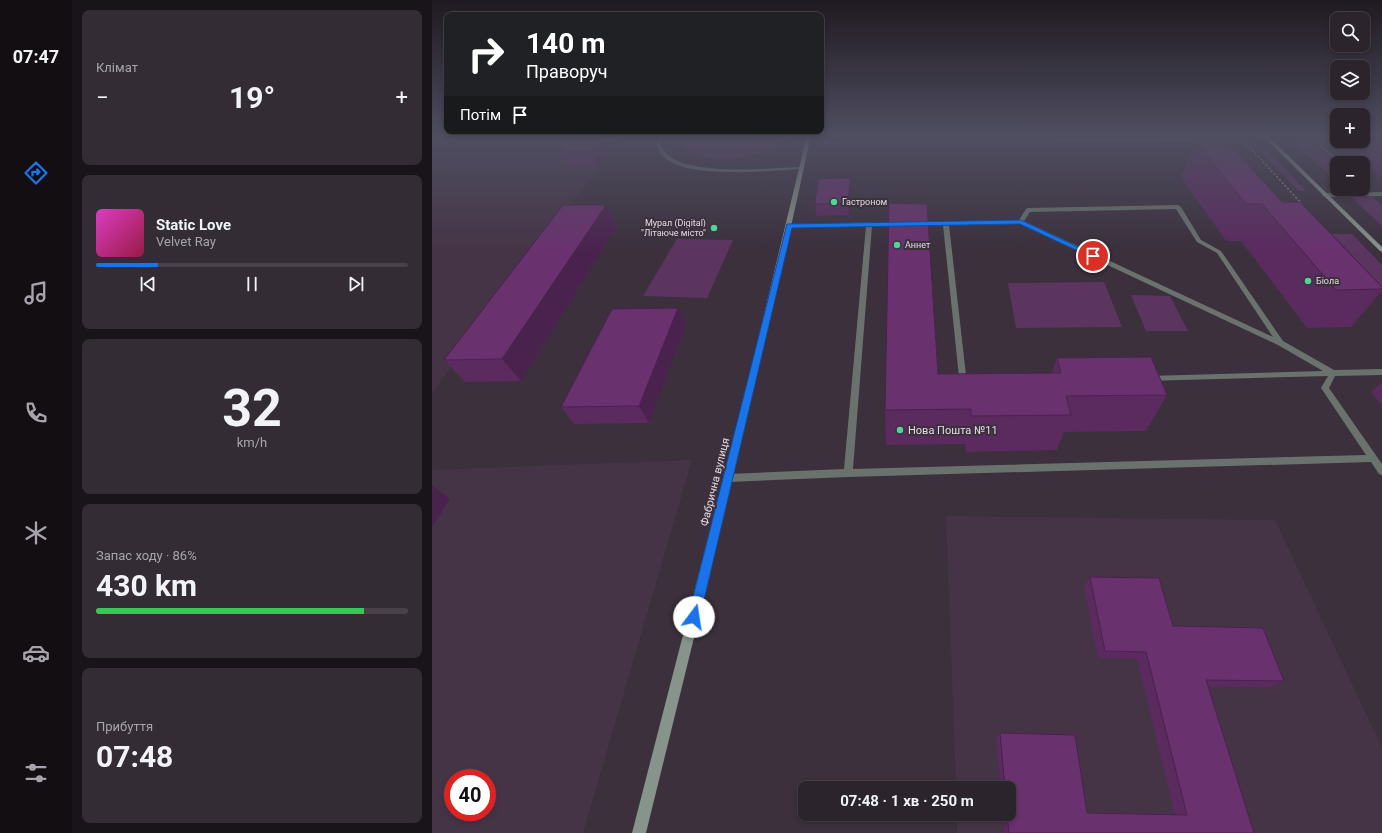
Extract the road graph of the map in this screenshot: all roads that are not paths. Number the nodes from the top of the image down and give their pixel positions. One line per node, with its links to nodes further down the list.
1 (800, 174): 10 (street, Фабрична вулиця)
2 (1303, 174): 4 (street)
3 (1382, 194): 4 (street)
4 (1325, 195): 11 (street)
5 (1021, 222): 6 (street); 12 (street); 12 (street)
6 (946, 223): 9 (street); 16 (street)
7 (869, 224): 8 (street); 10 (street); 19 (street)
8 (906, 224)
9 (914, 224)
10 (789, 226): 20 (street, Фабрична вулиця)
11 (1382, 250)
12 (1281, 343): 14 (street)
13 (1382, 372): 14 (street)
14 (1333, 373): 15 (street); 17 (street)
15 (1141, 379)
16 (970, 385)
17 (1372, 458): 18 (street); 19 (street)
18 (1382, 471)
19 (848, 473): 20 (street)
20 (729, 478): 21 (street, Фабрична вулиця)
21 (639, 833)

